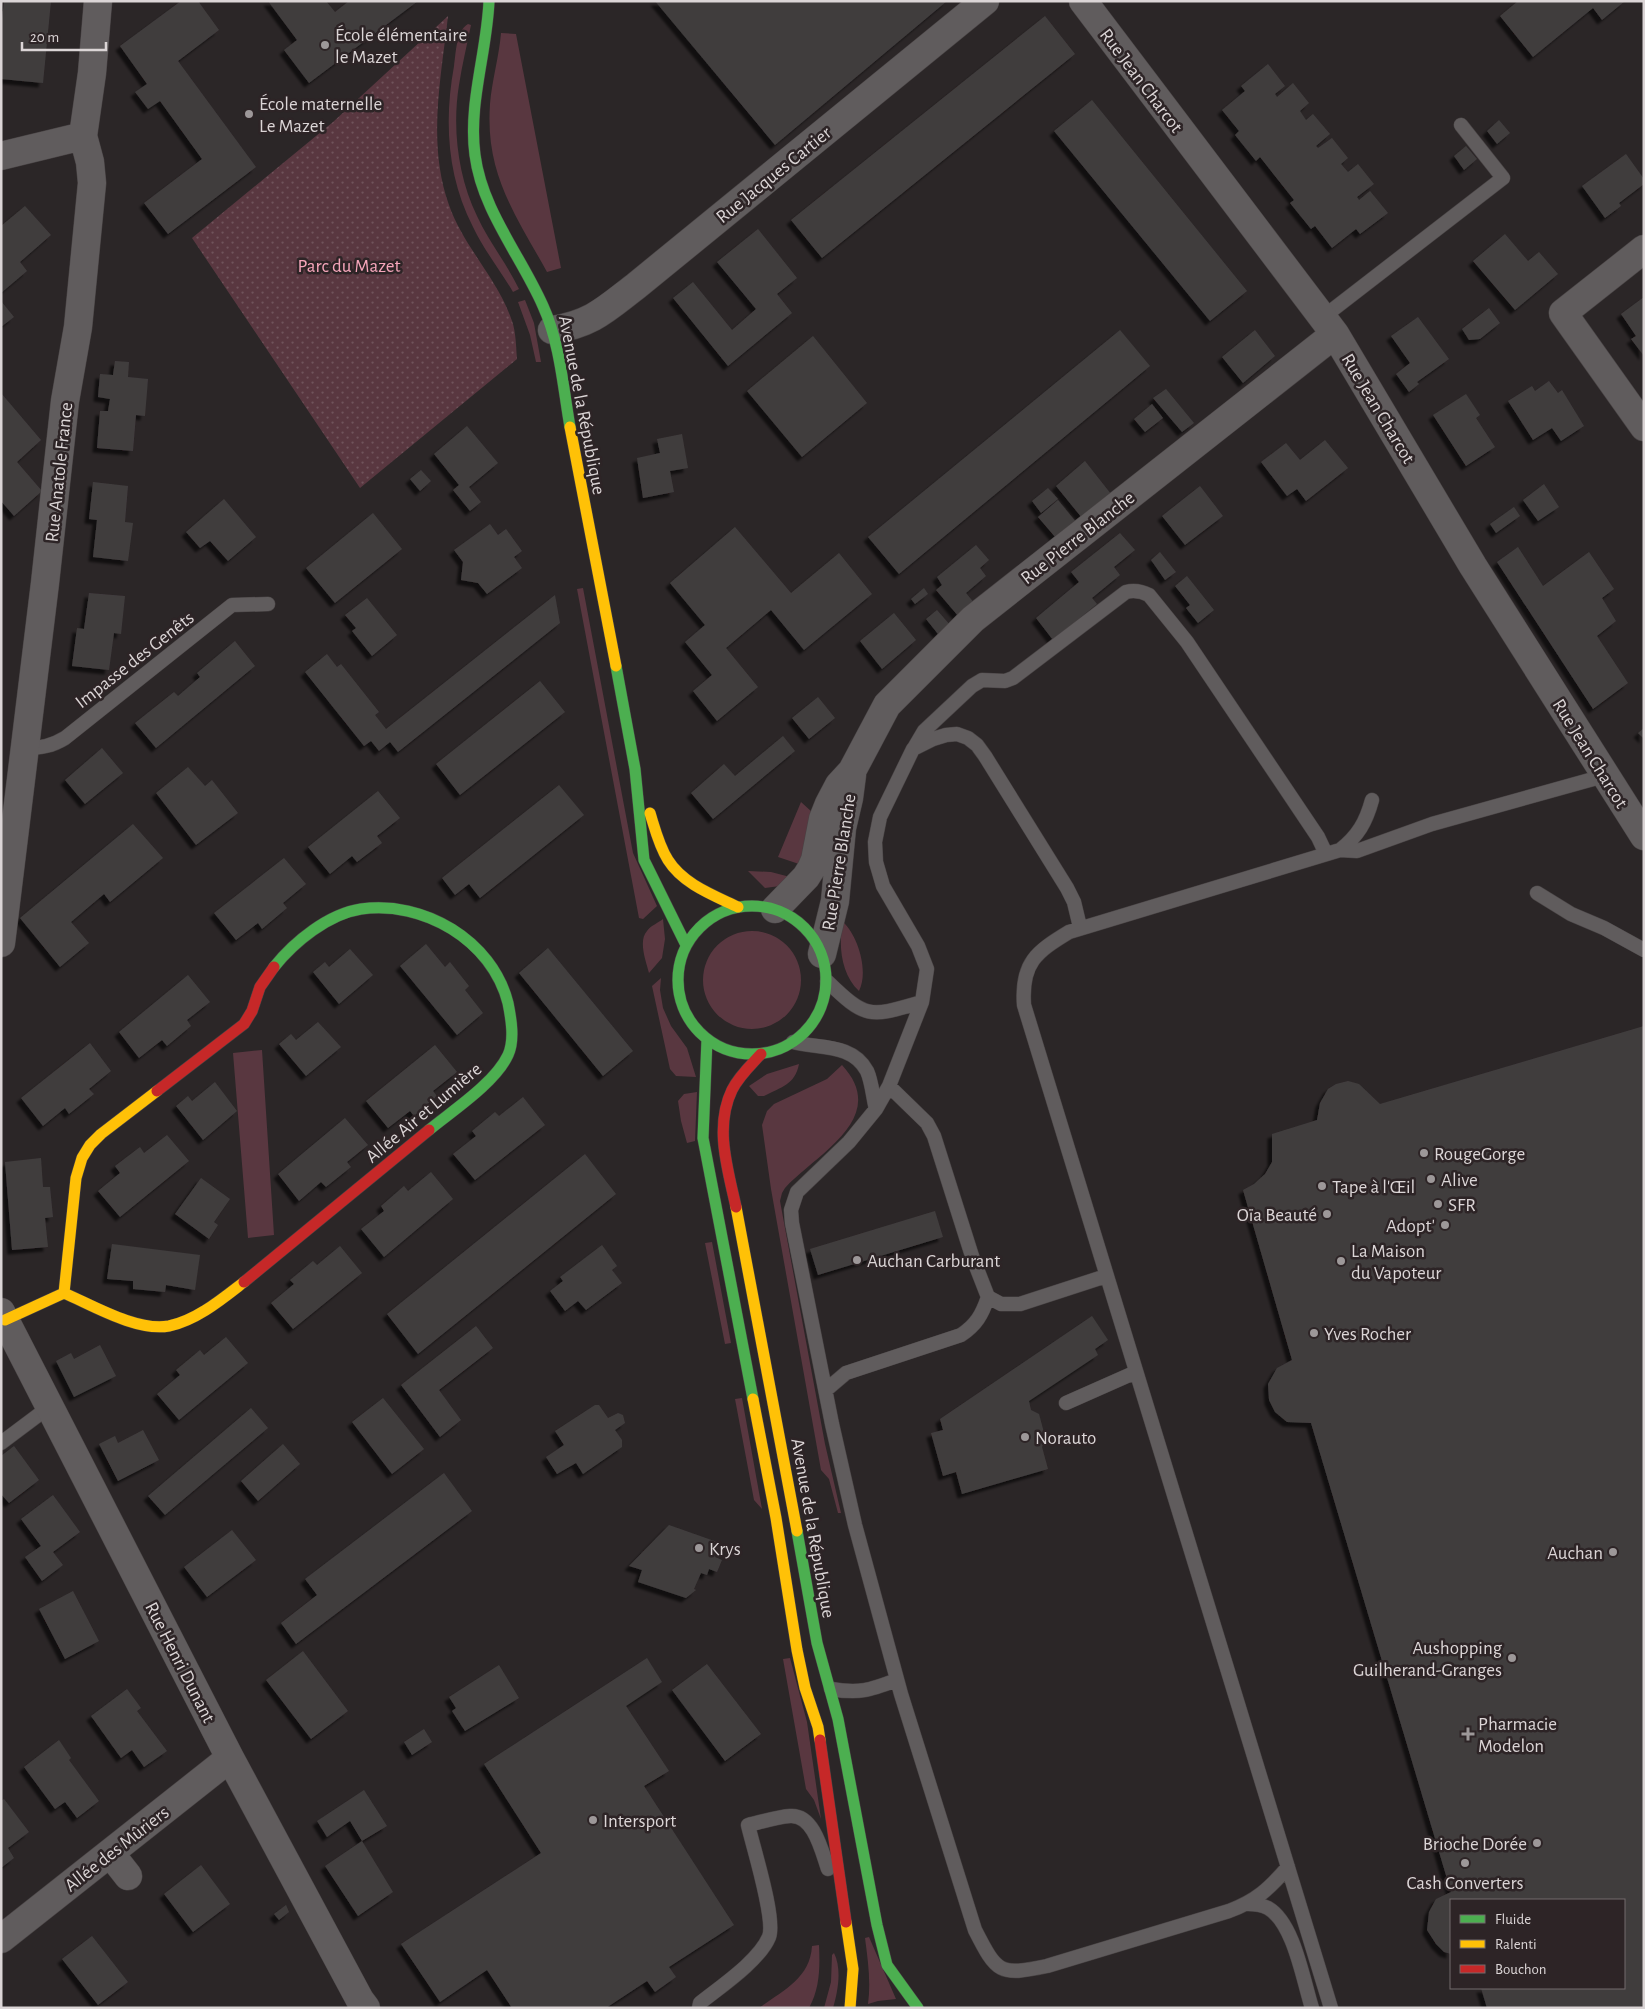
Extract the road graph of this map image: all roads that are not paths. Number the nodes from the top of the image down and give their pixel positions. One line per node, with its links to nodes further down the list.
1 (98, 1): 6 (street, Rue Anatole France)
2 (489, 1): 10 (main road, Avenue de la République)
3 (985, 1): 10 (street, Rue Jacques Cartier)
4 (1083, 1): 9 (street, Rue Jean Charcot)
5 (1461, 125): 9 (lane)
6 (83, 136): 7 (street); 13 (street, Rue Anatole France)
7 (1, 156)
8 (1644, 249): 11 (street)
9 (1329, 326): 16 (street, Rue Pierre Blanche); 17 (street, Rue Jean Charcot)
10 (552, 330): 15 (main road, Avenue de la République)
11 (1644, 427)
12 (268, 604): 13 (lane, Impasse des Genêts)
13 (24, 748): 25 (street, Rue Anatole France)
14 (913, 749): 20 (lane); 24 (lane); 30 (lane)
15 (635, 769): 22 (main road, Avenue de la République); 26 (main road, Avenue de la République)
16 (852, 771): 23 (street, Rue Pierre Blanche); 28 (street, Rue Pierre Blanche)
17 (1604, 776): 19 (street, Rue Jean Charcot); 20 (lane)
18 (1372, 800): 20 (lane)
19 (1644, 836)
20 (1333, 852): 24 (lane)
21 (1537, 893): 27 (lane)
22 (738, 907): 23 (main road); 26 (main road)
23 (775, 909): 28 (main road)
24 (1080, 927): 36 (lane)
25 (1, 943)
26 (686, 945): 31 (main road)
27 (1644, 950)
28 (822, 954): 29 (main road)
29 (827, 981): 30 (lane); 32 (main road)
30 (922, 1002): 34 (lane)
31 (707, 1039): 33 (main road); 52 (main road, Avenue de la République)
32 (793, 1042): 33 (main road); 35 (lane)
33 (761, 1054): 46 (main road, Avenue de la République)
34 (889, 1086): 35 (lane); 38 (lane)
35 (876, 1109): 41 (lane)
36 (1106, 1276): 38 (lane); 40 (lane)
37 (64, 1293): 37 (main road, Allée Air et Lumière); 39 (main road)
38 (988, 1297): 41 (lane)
39 (3, 1316): 43 (street, Rue Henri Dunant)
40 (1136, 1372): 42 (lane); 49 (lane)
41 (826, 1390): 45 (lane)
42 (1066, 1403)
43 (49, 1407): 44 (lane); 47 (street, Rue Henri Dunant)
44 (1, 1443)
45 (897, 1680): 46 (lane); 51 (lane)
46 (831, 1689): 57 (main road, Avenue de la République)
47 (230, 1758): 48 (street, Allée des Mûriers); 55 (street, Rue Henri Dunant)
48 (110, 1853): 50 (street); 53 (street, Allée des Mûriers)
49 (1288, 1867): 51 (lane); 59 (lane)
50 (128, 1876)
51 (1248, 1904): 58 (lane)
52 (845, 1915): 54 (lane); 56 (main road, Avenue de la République)
53 (4, 1948)
54 (700, 2005)
55 (366, 2008)
56 (850, 2008)
57 (918, 2008)
58 (1312, 2008)
59 (1331, 2008)

